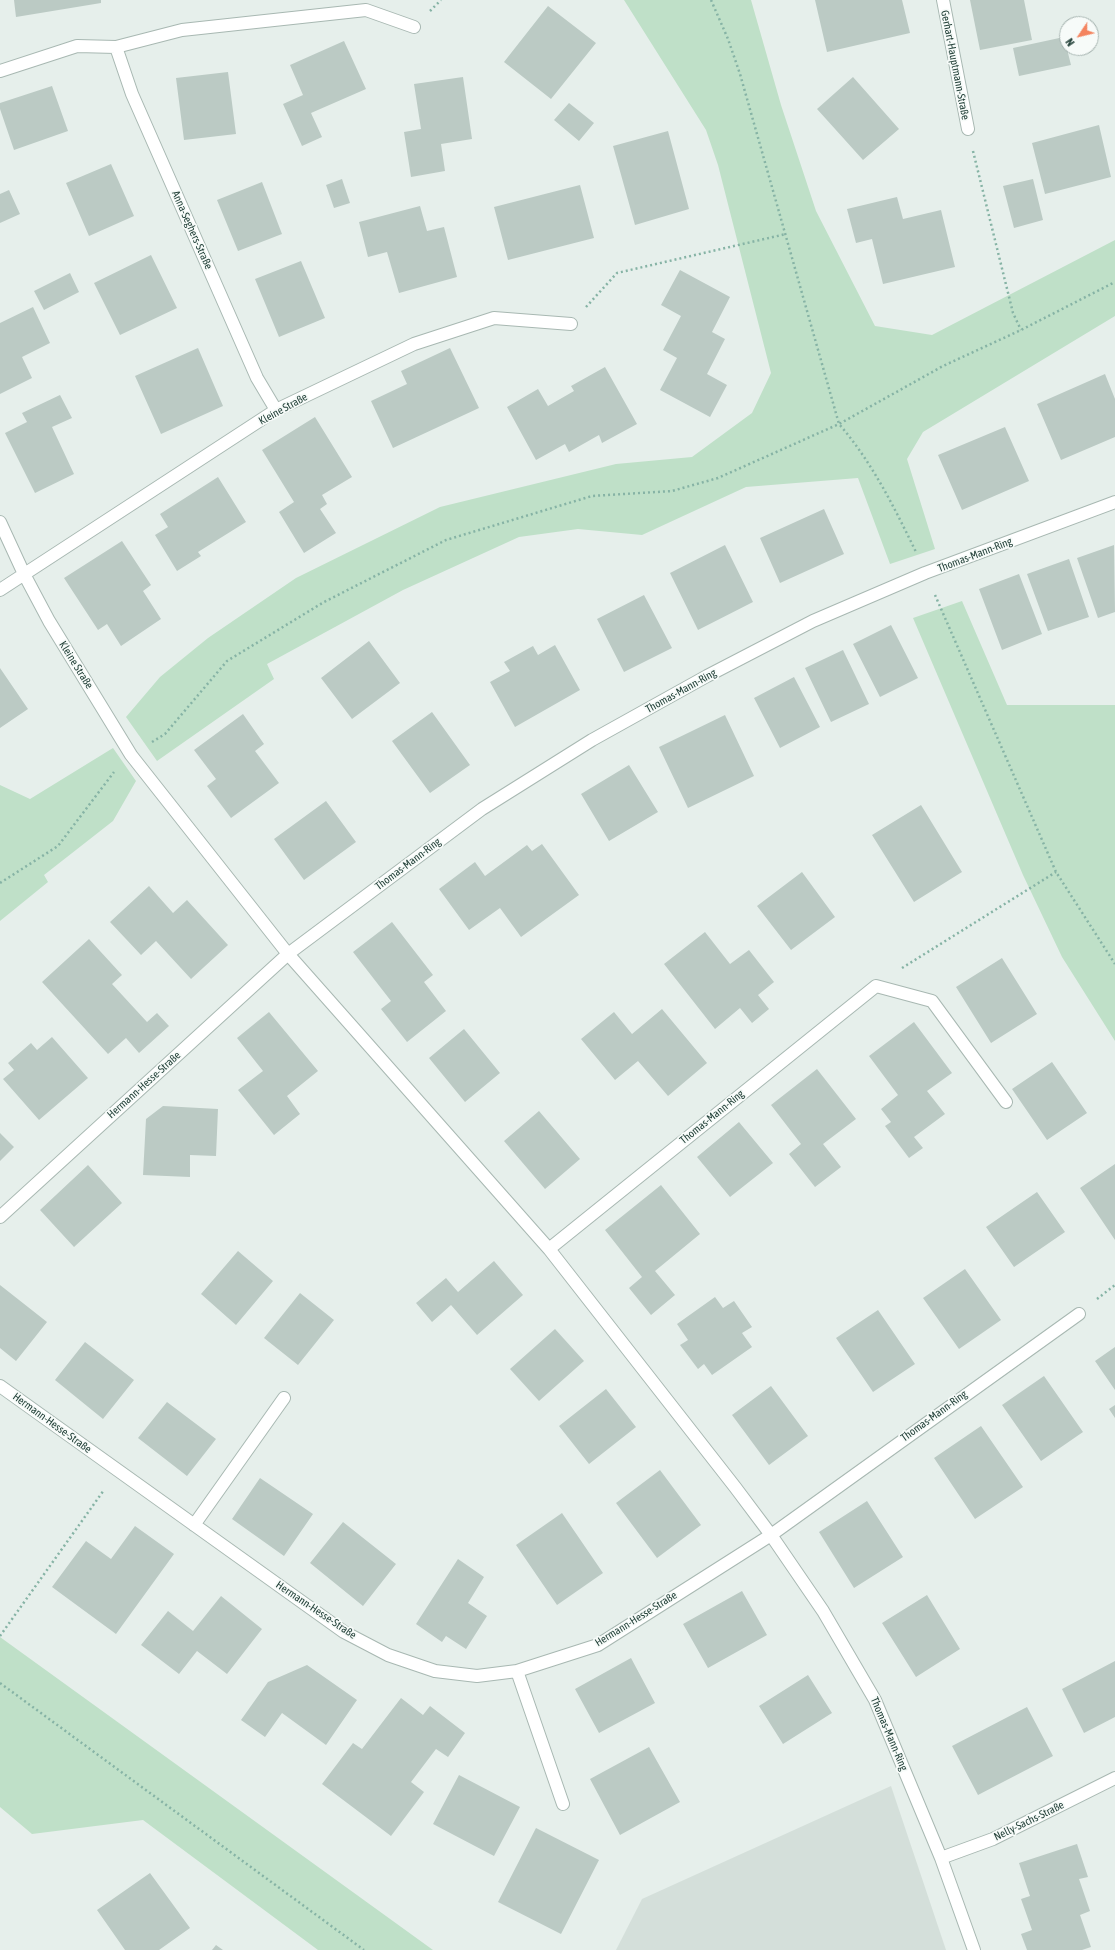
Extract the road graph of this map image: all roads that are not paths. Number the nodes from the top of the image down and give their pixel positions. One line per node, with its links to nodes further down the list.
1 (943, 0): 5 (street, Gerhart-Hauptmann-Straße)
2 (414, 27): 3 (street)
3 (116, 47): 4 (street); 7 (street, Anna-Seghers-Straße)
4 (0, 71)
5 (968, 129)
6 (571, 324): 7 (street, Kleine Straße)
7 (276, 410): 10 (street, Kleine Straße)
8 (1115, 502): 13 (street, Thomas-Mann-Ring)
9 (0, 522): 10 (street)
10 (24, 574): 11 (street, Kleine Straße); 12 (street, Kleine Straße)
11 (0, 590)
12 (131, 755): 13 (street, Thomas-Mann-Ring)
13 (288, 954): 15 (street, Hermann-Hesse-Straße); 16 (street, Thomas-Mann-Ring)
14 (1006, 1102): 16 (street, Thomas-Mann-Ring)
15 (0, 1217)
16 (549, 1249): 21 (street, Thomas-Mann-Ring)
17 (1079, 1314): 21 (street, Thomas-Mann-Ring)
18 (0, 1386): 20 (street, Hermann-Hesse-Straße)
19 (284, 1398): 20 (street)
20 (194, 1525): 22 (street, Hermann-Hesse-Straße)
21 (770, 1534): 22 (street, Hermann-Hesse-Straße); 25 (street, Thomas-Mann-Ring)
22 (517, 1671): 24 (street)
23 (1115, 1778): 25 (street, Nelly-Sachs-Straße)
24 (563, 1804)
25 (941, 1858): 26 (street, Thomas-Mann-Ring)
26 (974, 1950)

